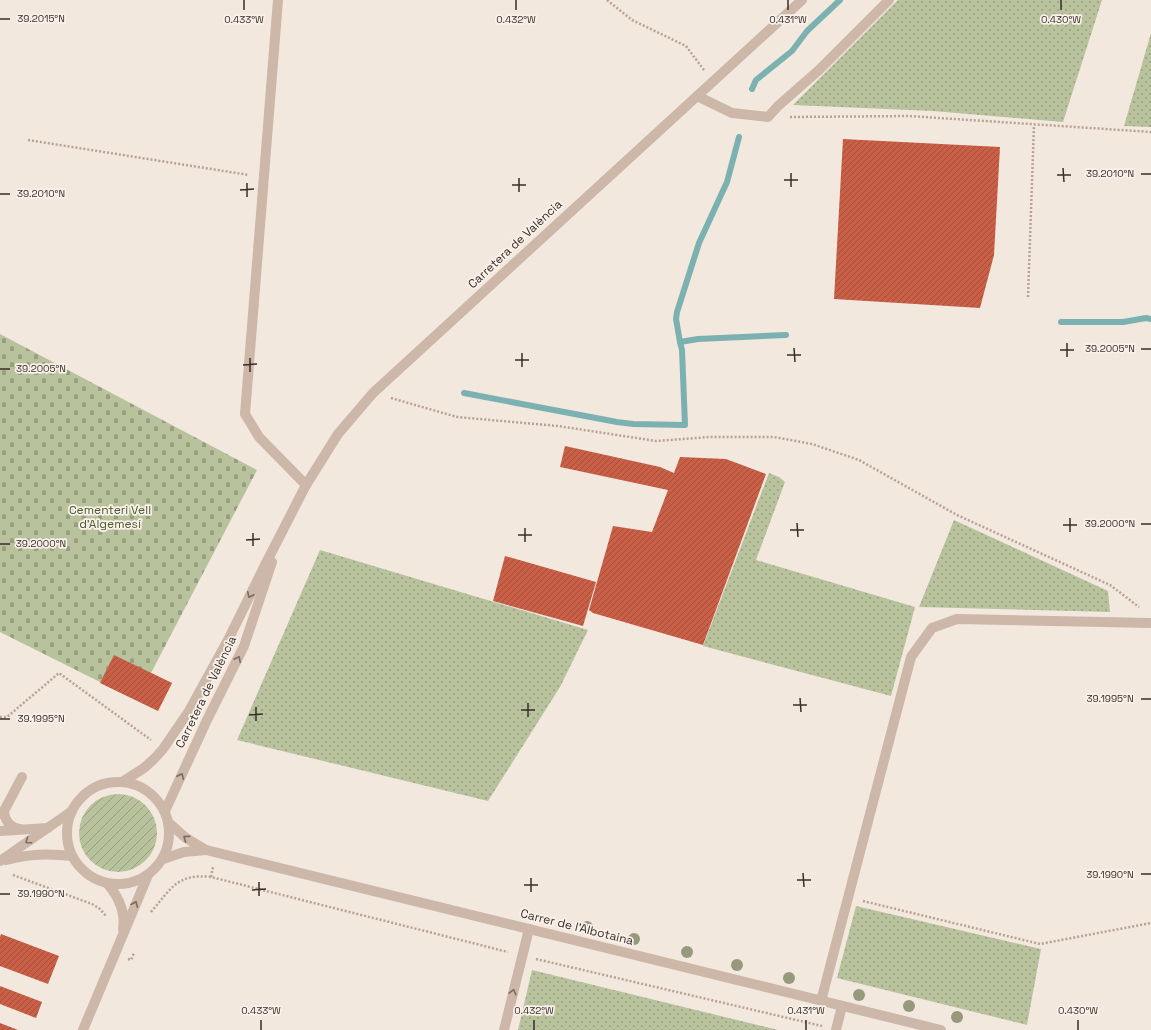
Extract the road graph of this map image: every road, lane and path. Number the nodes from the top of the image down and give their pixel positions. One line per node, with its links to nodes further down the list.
1 (278, 0): 11 (street)
2 (607, 0): 5 (path)
3 (802, 0): 5 (street, Carretera de València)
4 (889, 0): 7 (street)
5 (713, 81): 6 (street, Carretera de València)
6 (697, 96): 7 (street); 13 (street, Carretera de València)
7 (768, 117): 8 (path)
8 (1034, 125): 9 (path); 12 (path)
9 (1151, 132)
10 (28, 140): 11 (path)
11 (264, 177): 14 (street)
12 (1028, 297)
13 (373, 393): 14 (street, Carretera de València); 16 (path)
14 (306, 485): 15 (street, Carretera de València)
15 (280, 536): 19 (street, Carretera de València, one-way to 19); 23 (street, Carretera de València, one-way to 15)
16 (1145, 611)
17 (1151, 623): 36 (street)
18 (0, 717): 19 (path)
19 (163, 749): 21 (street, Carretera de València)
20 (22, 777): 24 (street)
21 (122, 782): 22 (street); 23 (street)
22 (72, 811): 26 (street); 30 (street)
23 (165, 811): 25 (street)
24 (2, 812): 27 (street)
25 (169, 823): 29 (street, Carrer de l'Albotaina, one-way to 25); 31 (street)
26 (48, 828): 27 (street); 32 (street, one-way to 32)
27 (22, 830): 28 (street)
28 (0, 831)
29 (206, 850): 31 (street, Carrer de l'Albotaina); 40 (street, Carrer de l'Albotaina)
30 (72, 856): 32 (street); 35 (street)
31 (163, 859): 33 (street)
32 (0, 861)
33 (148, 874): 35 (street); 41 (street, one-way to 33)
34 (7, 876): 38 (path)
35 (107, 883): 41 (street)
36 (848, 898): 39 (path); 45 (street)
37 (150, 912): 44 (path)
38 (108, 921)
39 (1151, 923)
40 (529, 929): 44 (street); 45 (street, Carrer de l'Albotaina)
41 (123, 934): 43 (street)
42 (137, 946): 43 (path)
43 (114, 954): 47 (street)
44 (523, 956): 48 (street, one-way to 44); 49 (path)
45 (821, 1001): 46 (street, Carrer de l'Albotaina)
46 (842, 1006): 49 (street); 50 (street, Carrer de l'Albotaina)
47 (83, 1030)
48 (504, 1030)
49 (836, 1030)
50 (941, 1030)

